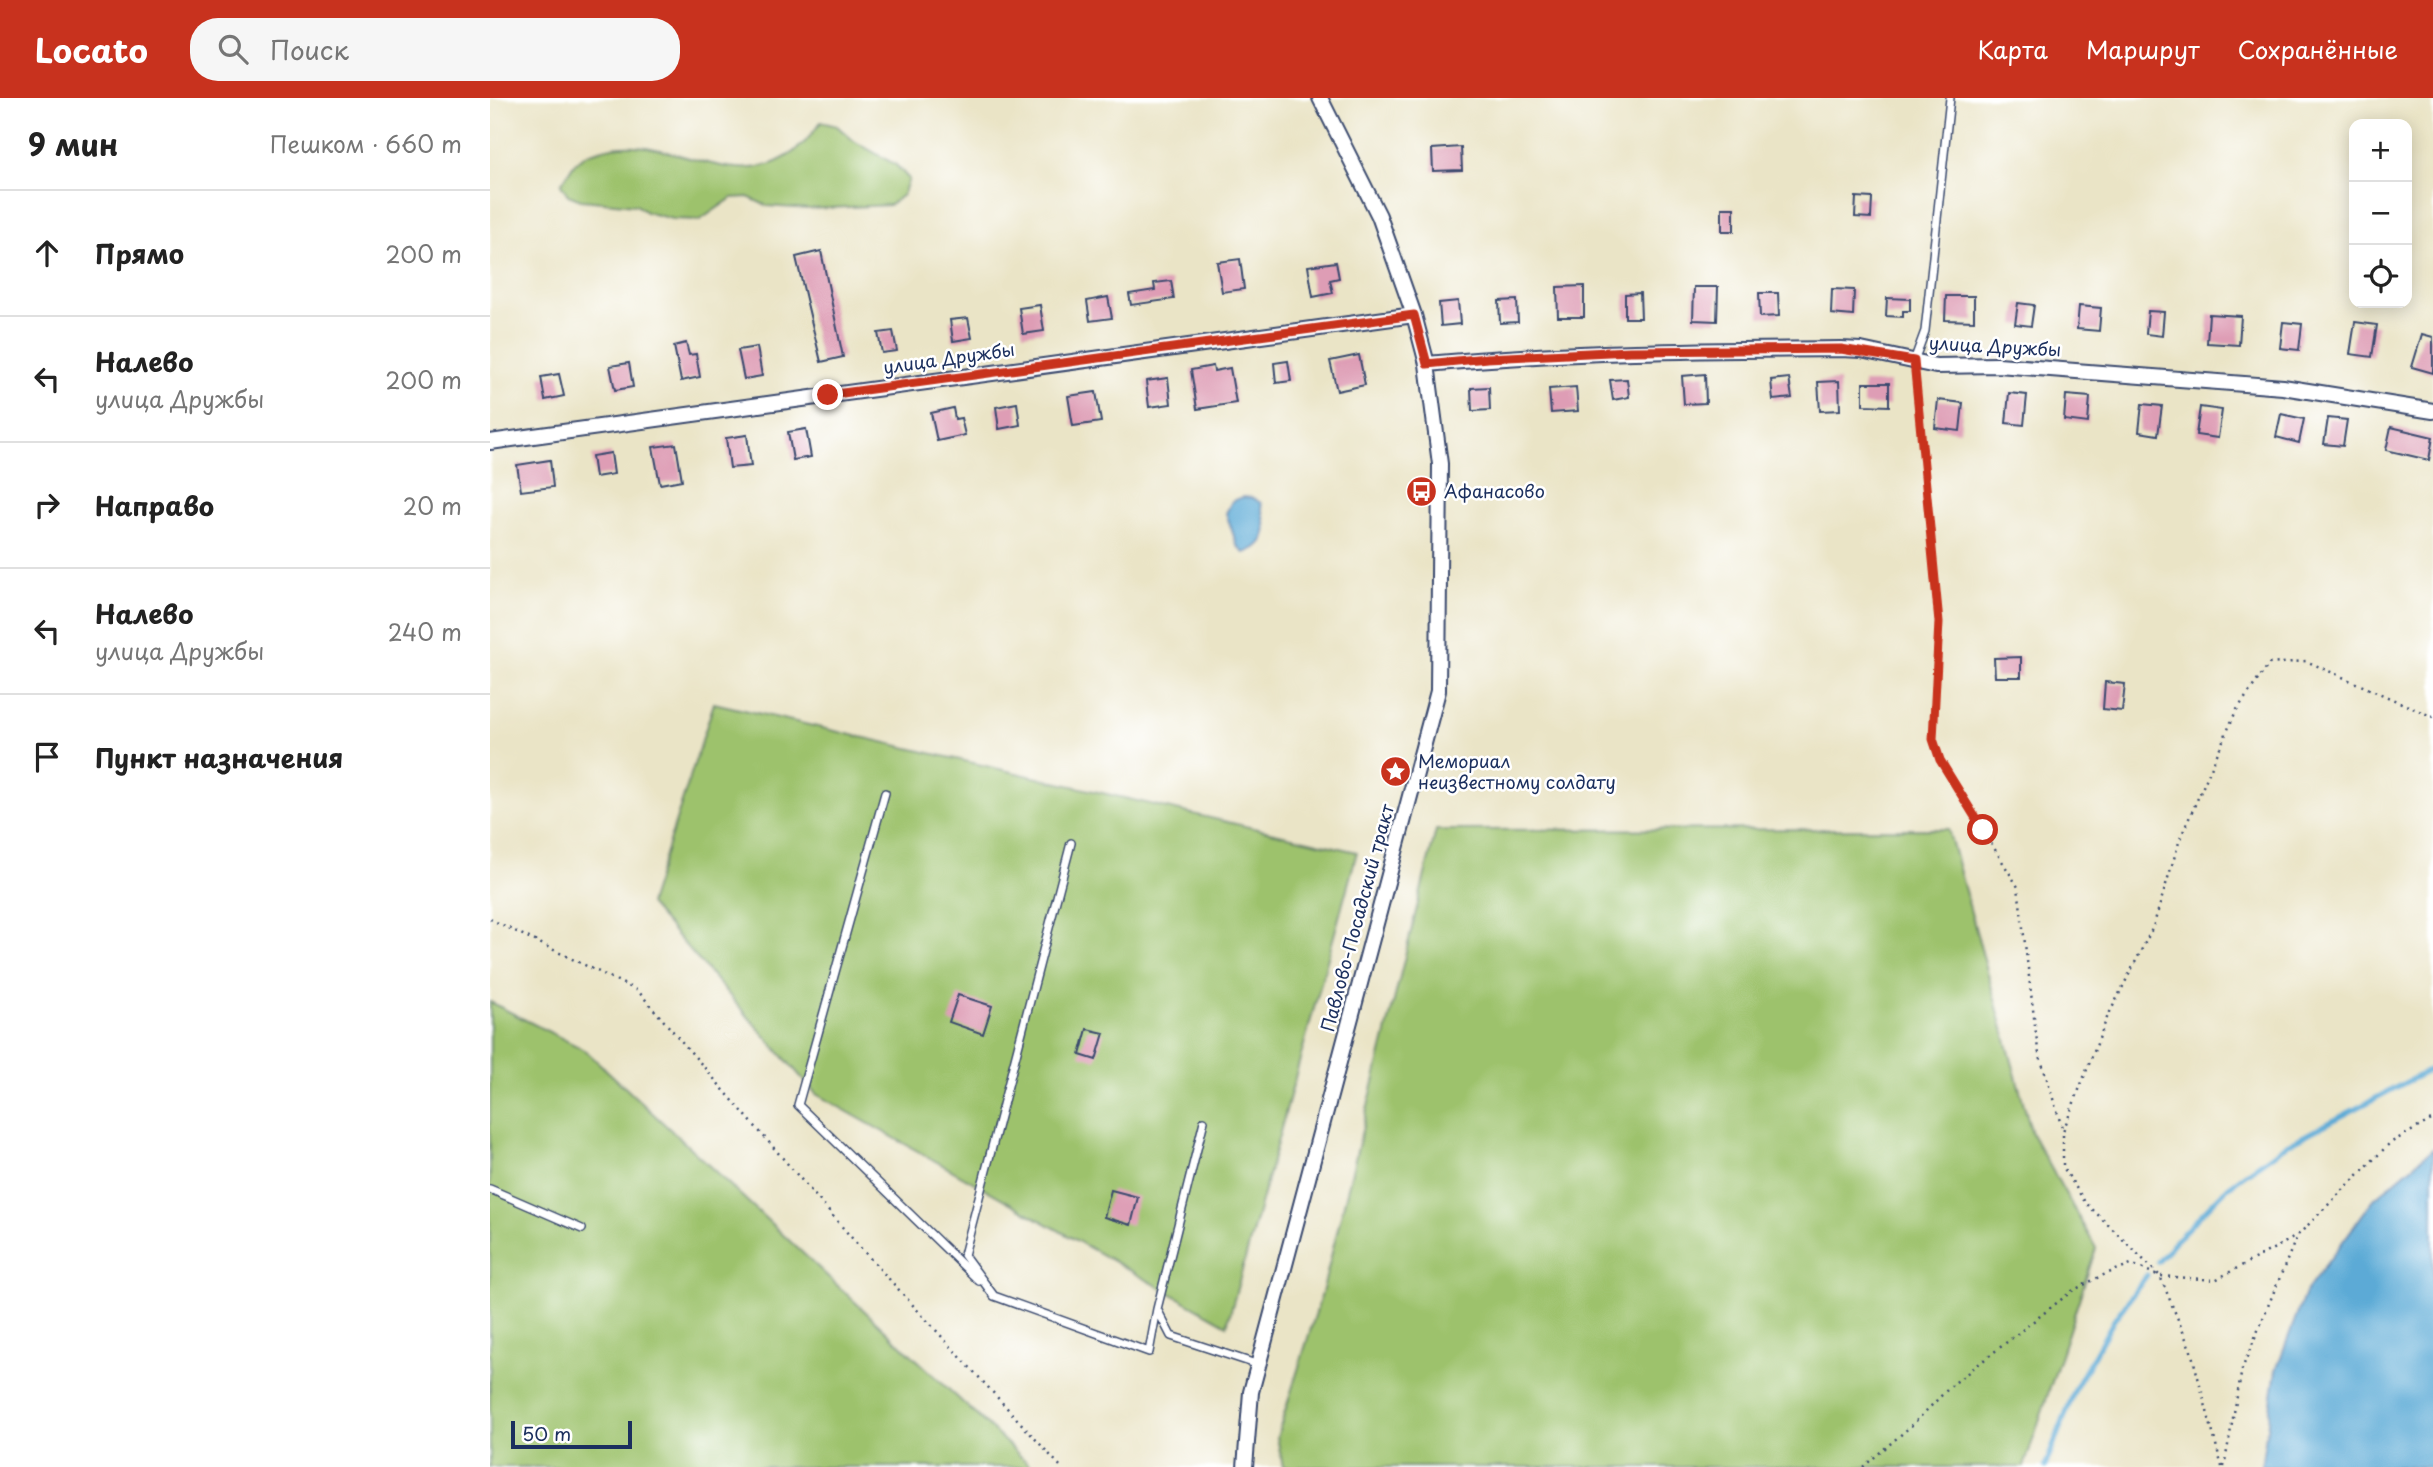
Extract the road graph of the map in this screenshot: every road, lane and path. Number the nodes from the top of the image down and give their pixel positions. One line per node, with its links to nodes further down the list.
1 (1320, 98): 3 (street, Павлово-Посадский тракт)
2 (1950, 98): 4 (lane)
3 (1414, 315): 5 (street, Павлово-Посадский тракт); 7 (street, улица Дружбы)
4 (1914, 361): 5 (street, улица Дружбы); 6 (street, улица Дружбы); 14 (path)
5 (1427, 364): 21 (street, Павлово-Посадский тракт)
6 (2433, 411)
7 (490, 442)
8 (2433, 717): 14 (path)
9 (885, 793): 19 (lane)
10 (1071, 843): 19 (lane)
11 (490, 919): 22 (path)
12 (2433, 1119): 17 (path)
13 (1204, 1121): 20 (lane)
14 (2063, 1131): 18 (path)
15 (490, 1189): 16 (lane)
16 (582, 1228)
17 (2297, 1236): 18 (path); 25 (path)
18 (2160, 1276): 24 (path); 25 (path)
19 (994, 1296): 20 (lane)
20 (1157, 1309): 21 (lane)
21 (1259, 1365): 23 (street, Павлово-Посадский тракт)
22 (1061, 1467)
23 (1245, 1467)
24 (1863, 1467)
25 (2223, 1467)

